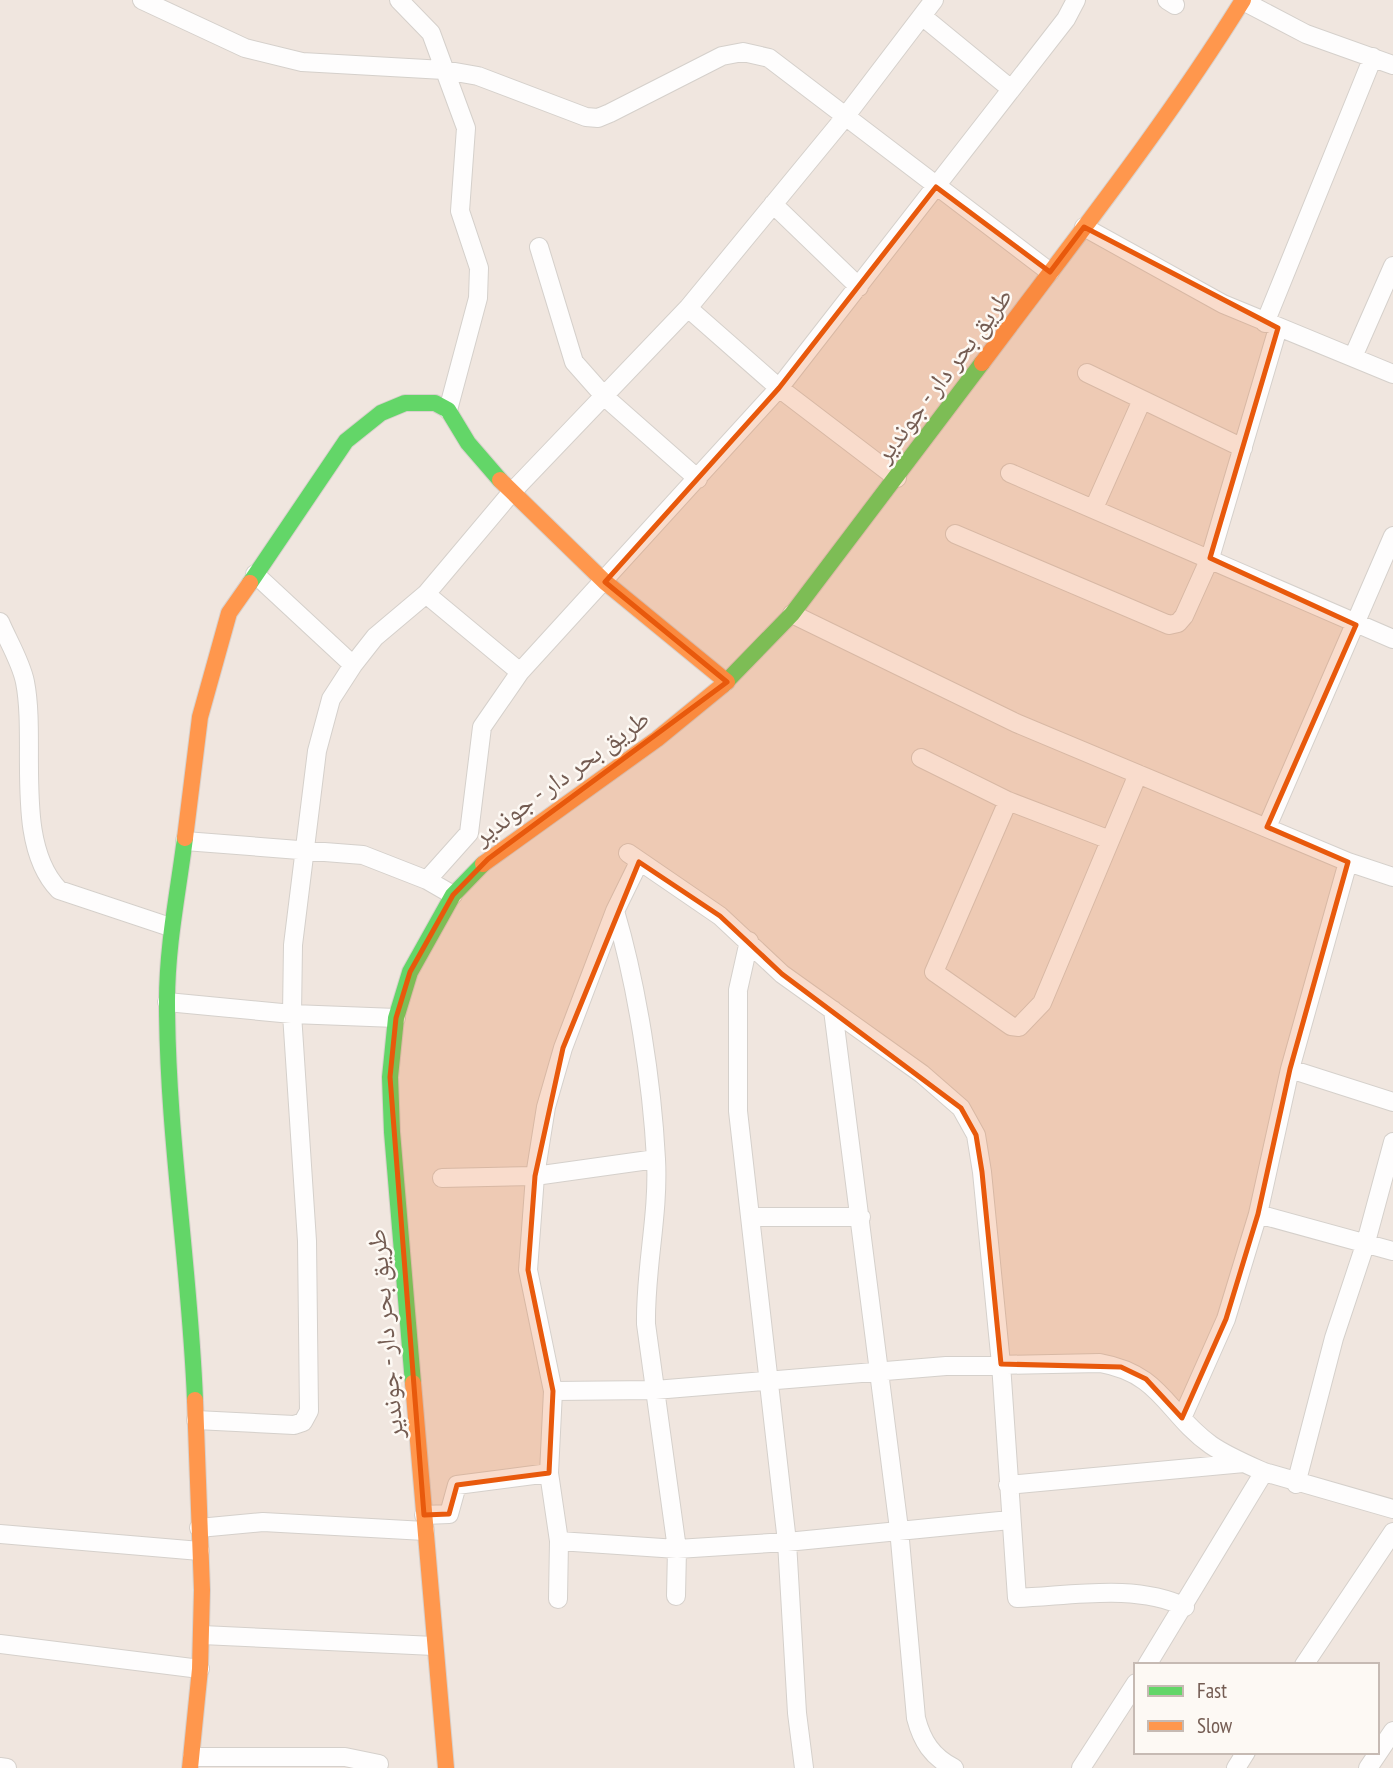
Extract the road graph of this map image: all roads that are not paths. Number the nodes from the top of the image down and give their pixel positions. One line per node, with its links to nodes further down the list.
1 (142, 0): 9 (street)
2 (399, 0): 9 (street)
3 (934, 0): 6 (street)
4 (1076, 0): 10 (street)
5 (1243, 0): 7 (street); 14 (main road, طريق بحر دار - جوندير)
6 (922, 16): 10 (street); 11 (street)
7 (1373, 57): 8 (street); 20 (street)
8 (1393, 65)
9 (444, 70): 11 (street); 27 (street)
10 (1011, 89): 12 (street)
11 (845, 117): 12 (street); 13 (street)
12 (936, 187): 17 (street); 18 (street)
13 (774, 204): 18 (street); 19 (street)
14 (1084, 227): 17 (main road, طريق بحر دار - جوندير); 20 (street)
15 (539, 247): 25 (street)
16 (1393, 266): 21 (street)
17 (1050, 272): 30 (main road, طريق بحر دار - جوندير)
18 (859, 287): 24 (street)
19 (688, 308): 24 (street); 25 (street)
20 (1272, 326): 21 (street); 28 (street)
21 (1353, 357): 23 (street)
22 (1087, 373): 26 (street)
23 (1393, 373)
24 (779, 388): 30 (street); 31 (street)
25 (605, 397): 31 (street); 32 (street)
26 (1142, 400): 28 (street); 33 (street)
27 (449, 410): 32 (main road); 37 (main road)
28 (1242, 448): 36 (street)
29 (1010, 473): 33 (street)
30 (897, 478): 40 (main road, طريق بحر دار - جوندير)
31 (698, 479): 38 (street)
32 (511, 493): 38 (main road); 39 (street)
33 (1094, 509): 36 (street)
34 (955, 534): 36 (street)
35 (1393, 536): 42 (street)
36 (1210, 558): 42 (street)
37 (255, 574): 44 (street); 52 (main road)
38 (605, 582): 45 (street); 46 (main road)
39 (426, 594): 44 (street); 45 (street)
40 (792, 614): 46 (main road, طريق بحر دار - جوندير); 48 (street)
41 (0, 622): 59 (street)
42 (1356, 625): 43 (street); 50 (street)
43 (1393, 639)
44 (353, 665): 53 (street)
45 (520, 672): 56 (street)
46 (727, 682): 57 (main road, طريق بحر دار - جوندير)
47 (921, 758): 49 (street)
48 (1138, 774): 50 (street); 51 (street)
49 (1008, 801): 51 (street); 51 (street)
50 (1267, 827): 54 (street)
51 (1110, 840)
52 (185, 841): 53 (street); 59 (main road)
53 (306, 850): 56 (street); 63 (street)
54 (1348, 862): 55 (street); 65 (street)
55 (1393, 877)
56 (427, 880): 57 (street)
57 (453, 895): 64 (main road, طريق بحر دار - جوندير)
58 (615, 911): 60 (street); 68 (street); 69 (street)
59 (170, 927): 61 (main road)
60 (750, 941): 62 (street); 72 (street)
61 (167, 1002): 63 (street); 82 (main road)
62 (833, 1010): 73 (street); 76 (street)
63 (292, 1014): 64 (street); 82 (street)
64 (396, 1018): 90 (main road, طريق بحر دار - جوندير)
65 (1290, 1069): 66 (street); 71 (street)
66 (1393, 1101)
67 (1393, 1142): 74 (street)
68 (656, 1159): 69 (street); 79 (street)
69 (535, 1176): 70 (street); 80 (street)
70 (442, 1178)
71 (1258, 1214): 74 (street); 81 (street)
72 (751, 1217): 73 (street); 78 (street)
73 (861, 1217): 77 (street)
74 (1366, 1242): 75 (street); 86 (street)
75 (1393, 1251)
76 (1001, 1364): 77 (street); 81 (street); 87 (street)
77 (879, 1373): 78 (street); 92 (street)
78 (768, 1380): 79 (street); 96 (street)
79 (655, 1390): 80 (street); 97 (street)
80 (553, 1391): 85 (street)
81 (1182, 1418): 83 (street)
82 (196, 1420): 91 (main road)
83 (1244, 1463): 84 (street); 87 (street)
84 (1264, 1472): 86 (street); 101 (street)
85 (549, 1473): 90 (street); 95 (street)
86 (1296, 1484): 88 (street)
87 (1008, 1485): 89 (street)
88 (1393, 1510)
89 (1010, 1520): 92 (street); 101 (street)
90 (424, 1523): 91 (street); 104 (main road, طريق بحر دار - جوندير)
91 (199, 1528): 98 (main road)
92 (899, 1529): 96 (street); 113 (street)
93 (1393, 1532): 106 (street)
94 (0, 1534): 98 (street)
95 (559, 1541): 97 (street); 100 (street)
96 (787, 1542): 97 (street); 117 (street)
97 (677, 1549): 99 (street)
98 (200, 1551): 102 (main road)
99 (676, 1596)
100 (558, 1599)
101 (1185, 1607): 105 (street)
102 (202, 1635): 104 (street); 107 (main road)
103 (0, 1644): 107 (street)
104 (434, 1646): 116 (main road, طريق بحر دار - جوندير)
105 (1148, 1663)
106 (1305, 1663)
107 (200, 1668): 111 (main road)
108 (1134, 1686): 118 (street)
109 (1393, 1731): 110 (street)
110 (1379, 1752)
111 (191, 1763): 112 (street)
112 (379, 1764)
113 (944, 1766)
114 (0, 1767): 115 (street)
115 (7, 1768)
116 (446, 1768)
117 (804, 1768)
118 (1081, 1768)

